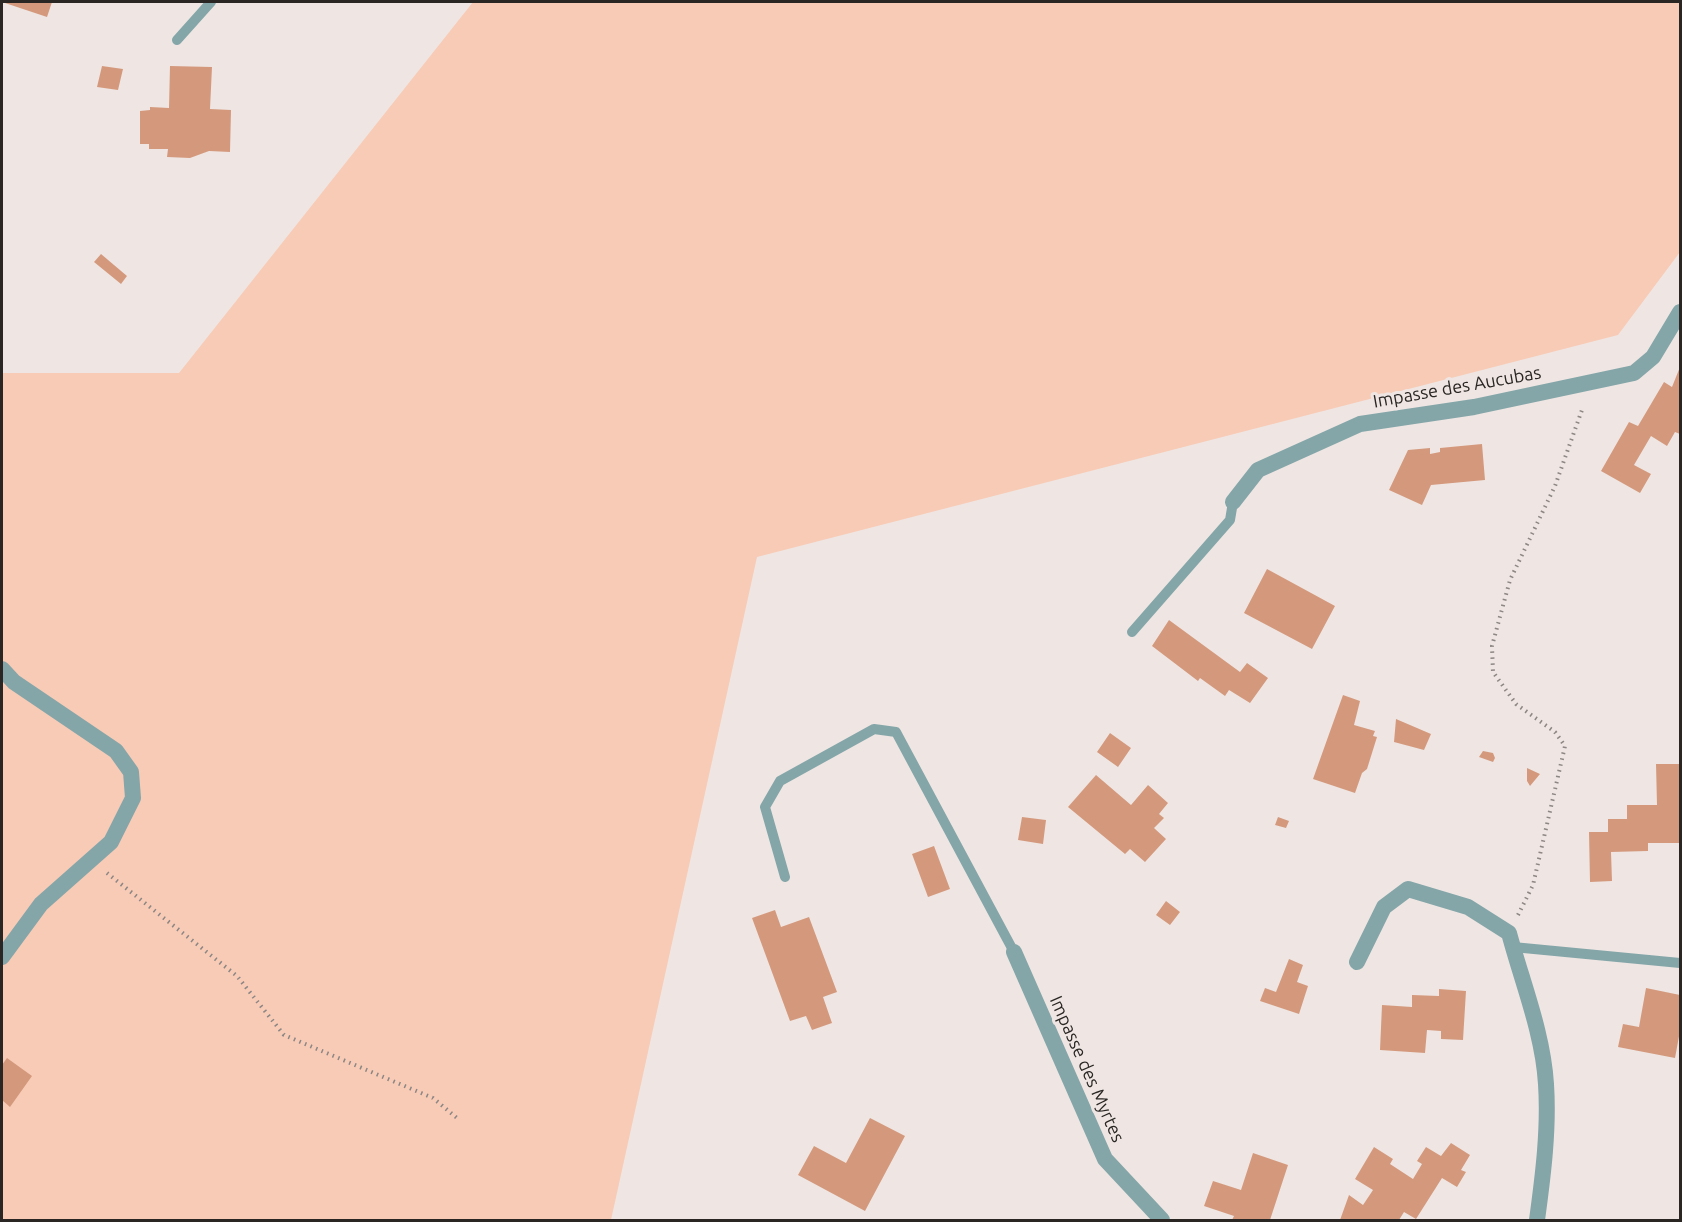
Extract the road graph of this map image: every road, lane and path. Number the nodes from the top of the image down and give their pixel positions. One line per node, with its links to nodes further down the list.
1 (211, 2): 2 (lane)
2 (177, 40)
3 (1680, 312): 4 (street, Impasse des Aucubas)
4 (1587, 383): 5 (street, Impasse des Aucubas); 10 (path)
5 (1233, 502): 6 (lane)
6 (1132, 632)
7 (2, 669): 8 (street)
8 (97, 856): 12 (street); 15 (path)
9 (785, 877): 11 (lane)
10 (1511, 940): 13 (street); 14 (lane); 17 (street)
11 (1014, 952): 16 (street, Impasse des Myrtes)
12 (2, 957)
13 (1357, 962)
14 (1680, 963)
15 (457, 1118)
16 (1162, 1221)
17 (1537, 1221)

